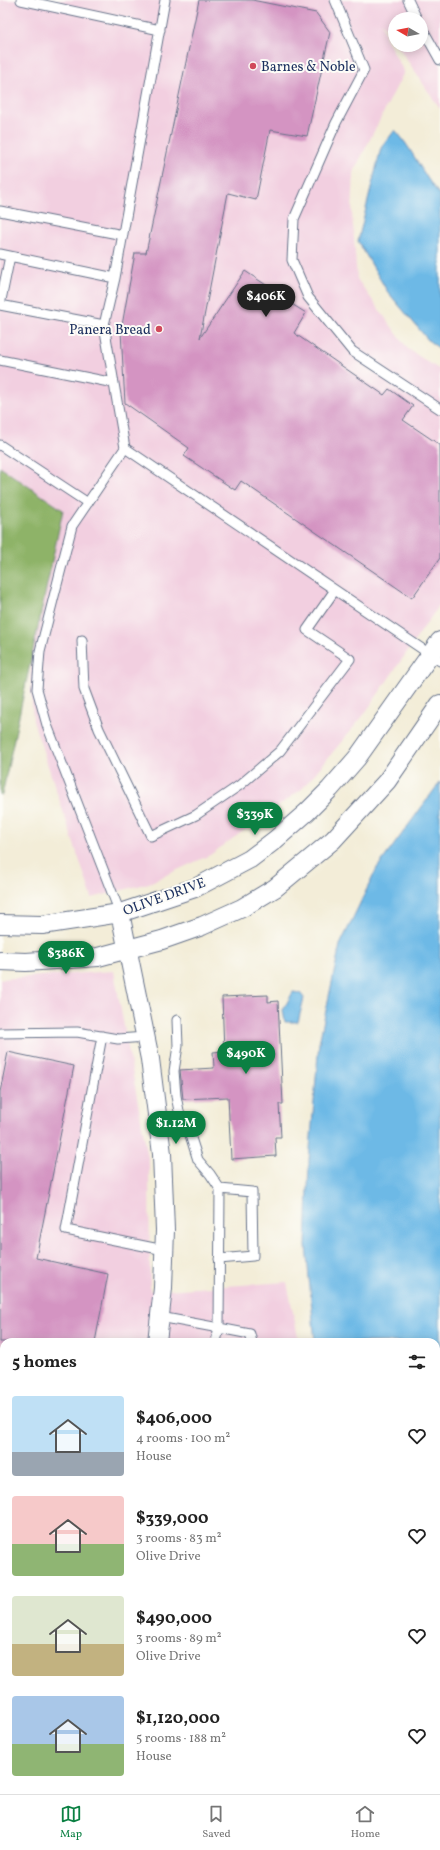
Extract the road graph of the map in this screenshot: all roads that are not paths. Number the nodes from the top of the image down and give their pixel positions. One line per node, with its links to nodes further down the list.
1 (21, 0): 6 (lane)
2 (165, 0): 6 (lane)
3 (335, 0): 18 (lane)
4 (408, 0): 5 (lane)
5 (414, 12)
6 (160, 30): 10 (lane)
7 (428, 39): 8 (lane)
8 (440, 60)
9 (0, 211): 10 (lane)
10 (123, 235): 13 (lane)
11 (0, 254): 12 (lane)
12 (10, 256): 13 (lane); 14 (lane)
13 (115, 278): 15 (lane)
14 (0, 305): 15 (lane)
15 (104, 325): 17 (lane)
16 (0, 360): 17 (lane)
17 (114, 383): 20 (lane)
18 (440, 409)
19 (0, 445): 21 (lane)
20 (125, 448): 21 (lane); 22 (lane)
21 (88, 503): 26 (lane)
22 (335, 590): 23 (lane); 24 (lane)
23 (82, 640)
24 (437, 652): 26 (street, OLIVE DRIVE)
25 (440, 704): 28 (street)
26 (120, 913): 27 (street, OLIVE DRIVE); 28 (street)
27 (0, 924)
28 (128, 950): 29 (street); 33 (street)
29 (0, 961)
30 (177, 1020): 34 (lane)
31 (0, 1033): 32 (lane)
32 (102, 1036): 33 (lane); 35 (lane)
33 (146, 1037): 35 (street)
34 (220, 1189): 36 (lane); 36 (lane)
35 (164, 1250): 37 (street)
36 (219, 1260): 38 (lane)
37 (160, 1317): 38 (lane); 39 (street)
38 (219, 1328): 40 (lane); 41 (lane)
39 (157, 1338)
40 (217, 1338)
41 (251, 1338)

